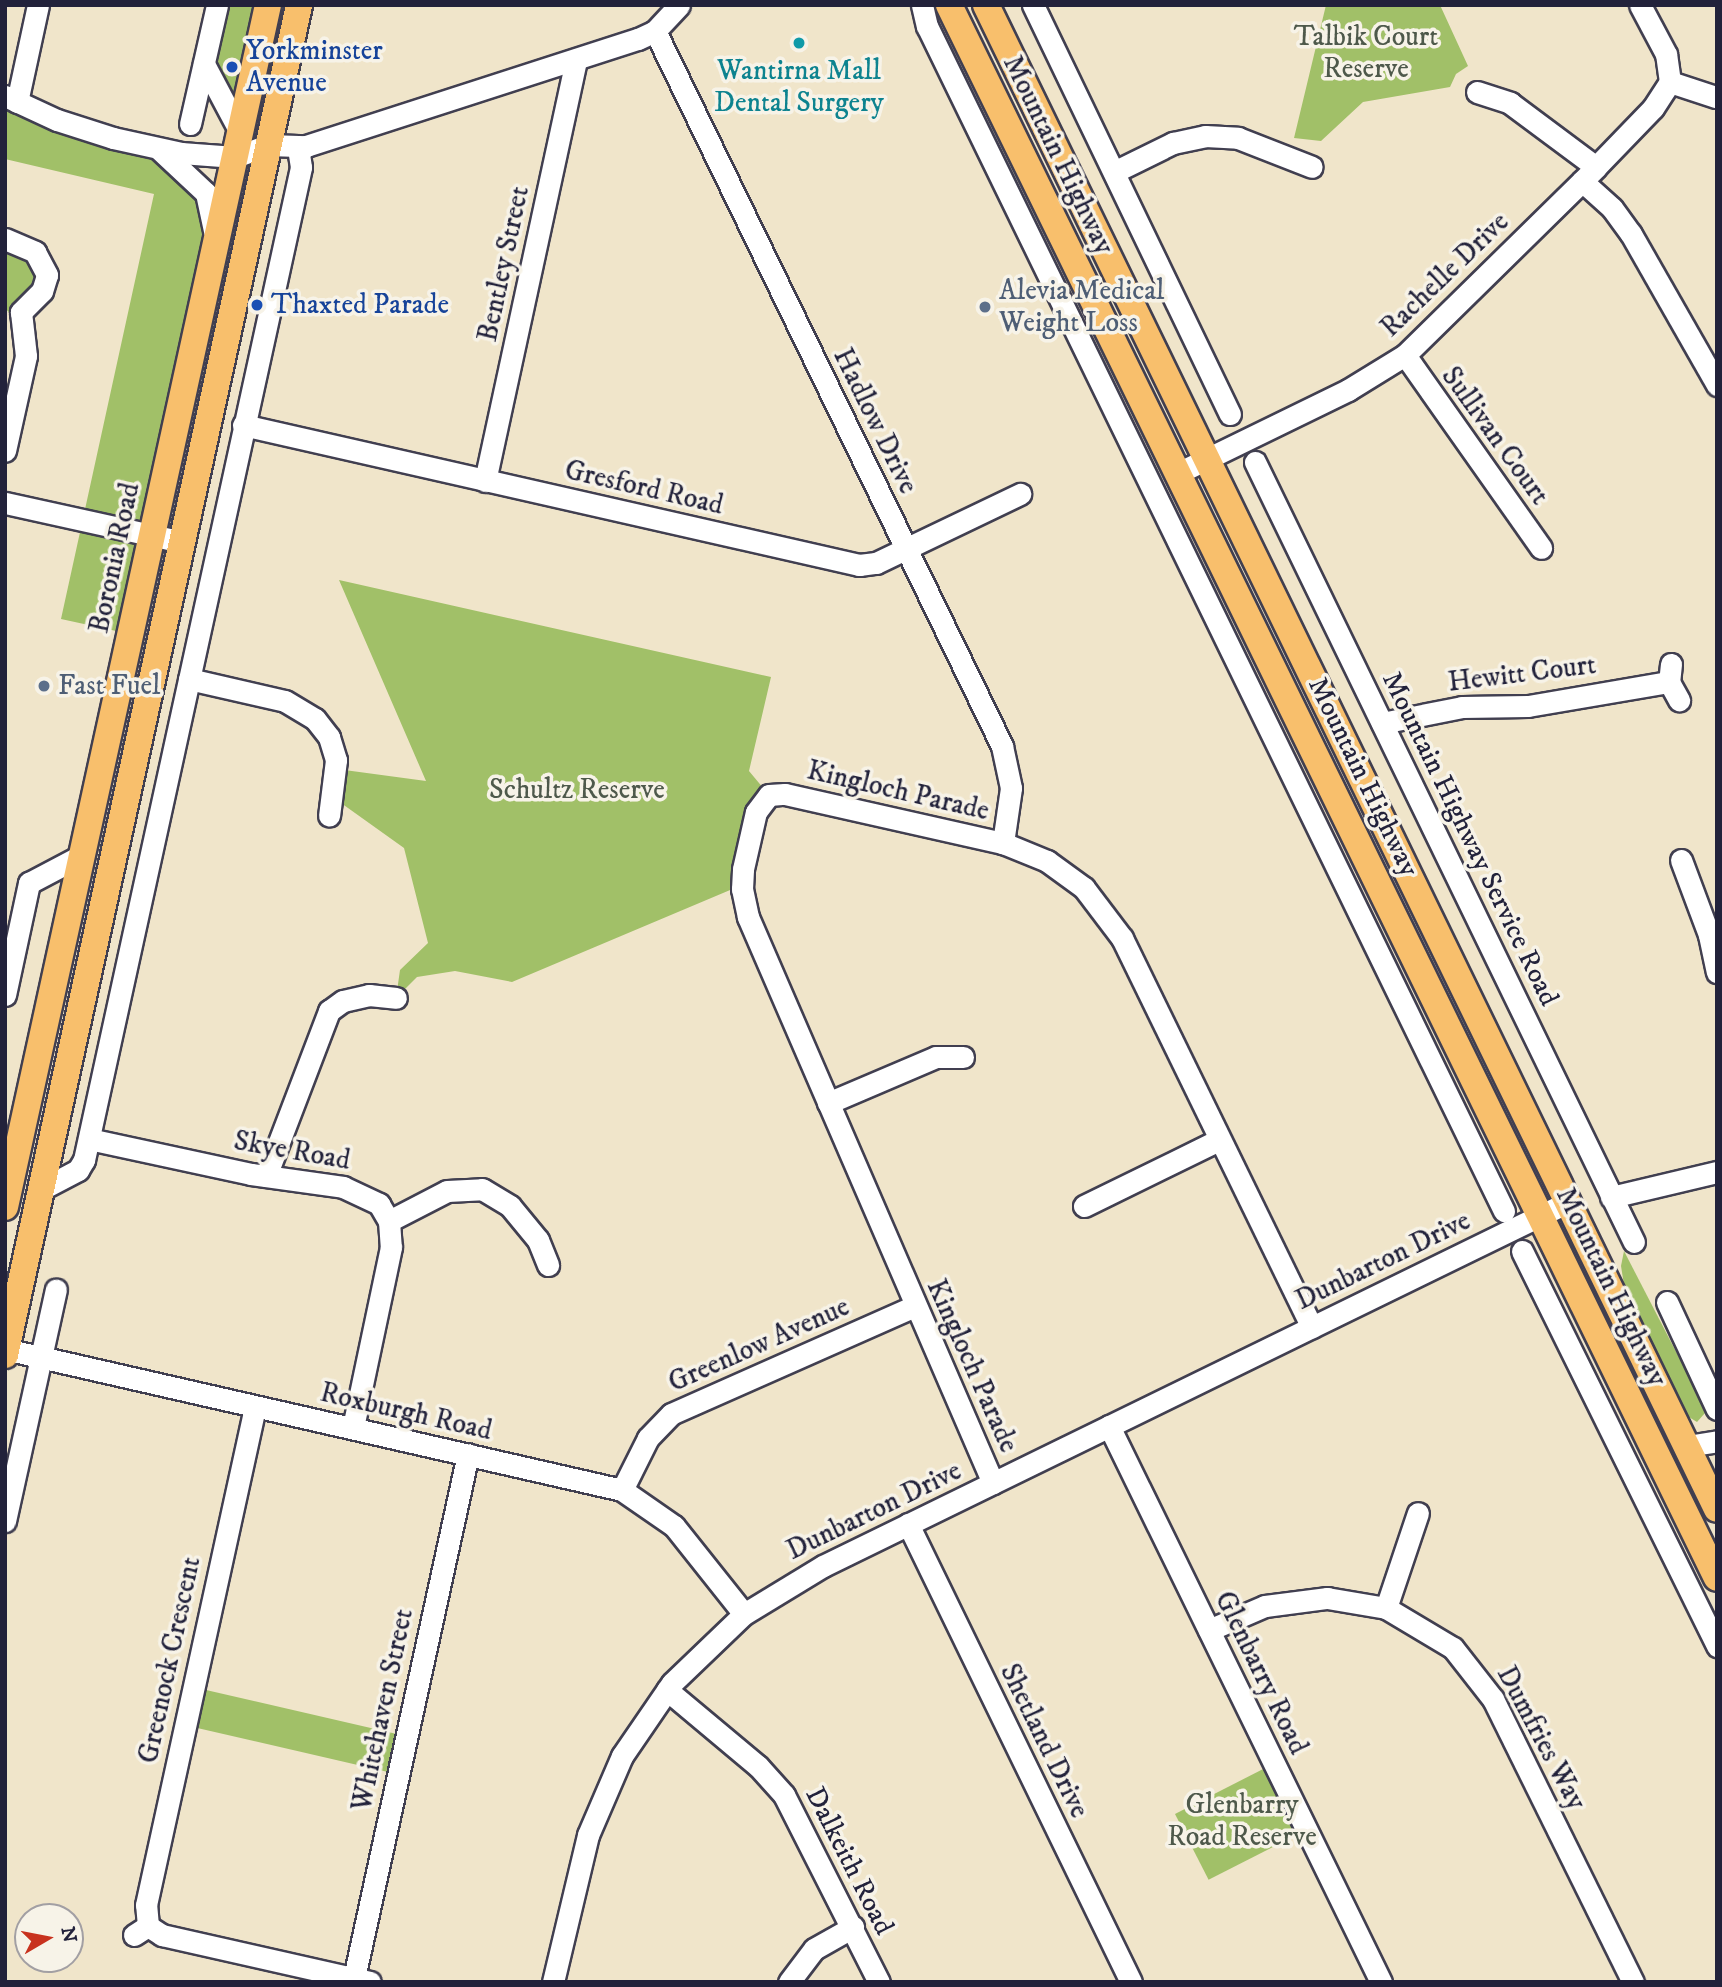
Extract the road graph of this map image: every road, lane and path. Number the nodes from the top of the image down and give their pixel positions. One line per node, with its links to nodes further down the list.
1 (38, 5): 19 (street)
2 (217, 5): 13 (street)
3 (268, 5): 23 (main road, Boronia Road)
4 (299, 5): 24 (main road)
5 (679, 5): 11 (street)
6 (922, 5): 64 (street)
7 (949, 5): 17 (main road, Mountain Highway)
8 (986, 5): 14 (main road, Mountain Highway)
9 (1033, 5): 28 (street, Mountain Highway)
10 (1640, 5): 15 (street)
11 (655, 31): 12 (street); 49 (street, Hadlow Drive)
12 (576, 60): 25 (street); 43 (street, Bentley Street)
13 (204, 64): 21 (street); 23 (street)
14 (1022, 81): 17 (main road); 20 (main road, Mountain Highway)
15 (1670, 82): 18 (street); 29 (street, Rachelle Drive)
16 (1477, 92): 29 (street)
17 (992, 94): 22 (main road, Mountain Highway)
18 (1716, 97)
19 (11, 99): 26 (street)
20 (1039, 119): 22 (main road); 40 (main road, Mountain Highway)
21 (190, 124)
22 (1012, 134): 42 (main road, Mountain Highway)
23 (237, 145): 24 (street); 26 (street); 31 (main road, Boronia Road)
24 (268, 145): 25 (street); 47 (main road)
25 (299, 148): 38 (street)
26 (158, 149): 31 (street)
27 (1312, 167): 28 (street)
28 (1114, 172): 37 (street, Mountain Highway)
29 (1589, 174): 34 (street, Rachelle Drive); 35 (street)
30 (5, 239): 33 (street)
31 (215, 245): 46 (main road, Boronia Road)
32 (5, 308): 33 (street)
33 (22, 327): 39 (street)
34 (1405, 355): 40 (street, Rachelle Drive); 48 (street, Sullivan Court)
35 (1710, 355): 36 (street)
36 (1717, 385)
37 (1230, 414)
38 (243, 425): 43 (street, Gresford Road); 50 (street)
39 (5, 451)
40 (1204, 460): 42 (street, Rachelle Drive); 60 (main road, Mountain Highway)
41 (1255, 462): 52 (street, Mountain Highway Service Road)
42 (1180, 472): 61 (main road, Mountain Highway)
43 (485, 481): 49 (street, Gresford Road)
44 (1020, 494): 49 (street, Gresford Road)
45 (5, 503): 46 (street)
46 (152, 535): 47 (street); 55 (main road, Boronia Road)
47 (182, 542): 70 (main road)
48 (1541, 548)
49 (906, 549): 54 (street, Hadlow Drive)
50 (189, 679): 53 (street); 66 (street)
51 (1673, 682): 52 (street, Hewitt Court)
52 (1382, 723): 71 (street, Mountain Highway Service Road)
53 (329, 816)
54 (1003, 843): 63 (street, Kingloch Parade); 67 (street, Kingloch Parade)
55 (82, 855): 58 (street); 74 (main road, Boronia Road)
56 (1681, 860): 57 (street)
57 (1717, 972)
58 (5, 995)
59 (396, 998): 69 (street)
60 (1475, 1010): 61 (main road); 72 (main road, Mountain Highway)
61 (1462, 1052): 65 (main road, Mountain Highway)
62 (963, 1057): 63 (street)
63 (828, 1103): 83 (street, Kingloch Parade)
64 (1456, 1113): 65 (street); 75 (street)
65 (1499, 1129): 76 (main road, Mountain Highway)
66 (89, 1139): 69 (street, Skye Road); 70 (street)
67 (1219, 1140): 73 (street); 84 (street, Kingloch Parade)
68 (1717, 1172): 71 (street)
69 (266, 1176): 77 (street, Skye Road)
70 (42, 1189): 85 (main road)
71 (1611, 1197): 78 (street, Mountain Highway Service Road)
72 (1566, 1203): 76 (street, Dunbarton Drive); 93 (main road, Mountain Highway)
73 (1084, 1206)
74 (5, 1207)
75 (1504, 1211)
76 (1541, 1215): 84 (street, Dunbarton Drive); 94 (main road, Mountain Highway)
77 (389, 1221): 80 (street); 90 (street)
78 (1634, 1242)
79 (1522, 1251): 105 (street)
80 (548, 1265)
81 (56, 1290): 86 (street)
82 (1667, 1302): 88 (street)
83 (915, 1306): 95 (street, Kingloch Parade); 96 (street, Greenlow Avenue)
84 (1312, 1327): 89 (street, Dunbarton Drive)
85 (6, 1351): 86 (street, Roxburgh Road)
86 (41, 1358): 87 (street, Roxburgh Road); 99 (street)
87 (255, 1407): 90 (street, Roxburgh Road); 108 (street, Greenock Crescent)
88 (1717, 1409)
89 (1109, 1426): 95 (street, Dunbarton Drive); 104 (street, Glenbarry Road)
90 (353, 1428): 92 (street, Roxburgh Road)
91 (1717, 1441): 93 (street)
92 (468, 1454): 96 (street, Roxburgh Road); 108 (street, Whitehaven Street)
93 (1700, 1454): 94 (main road); 97 (main road, Mountain Highway)
94 (1663, 1468): 101 (main road, Mountain Highway)
95 (993, 1483): 100 (street, Dunbarton Drive)
96 (622, 1490): 103 (street, Roxburgh Road)
97 (1717, 1508)
98 (1418, 1513): 102 (street)
99 (5, 1521)
100 (908, 1524): 103 (street, Dunbarton Drive); 112 (street, Shetland Drive)
101 (1717, 1578)
102 (1386, 1608): 104 (street, Dumfries Way); 114 (street, Dumfries Way)
103 (744, 1614): 106 (street, Dunbarton Drive)
104 (1209, 1630): 113 (street, Glenbarry Road)
105 (1717, 1646)
106 (667, 1689): 107 (street, Dalkeith Road); 109 (street, Dunbarton Drive)
107 (853, 1927): 110 (street); 111 (street, Dalkeith Road)
108 (362, 1980)
109 (553, 1982)
110 (789, 1982)
111 (879, 1982)
112 (1131, 1982)
113 (1381, 1982)
114 (1633, 1982)

